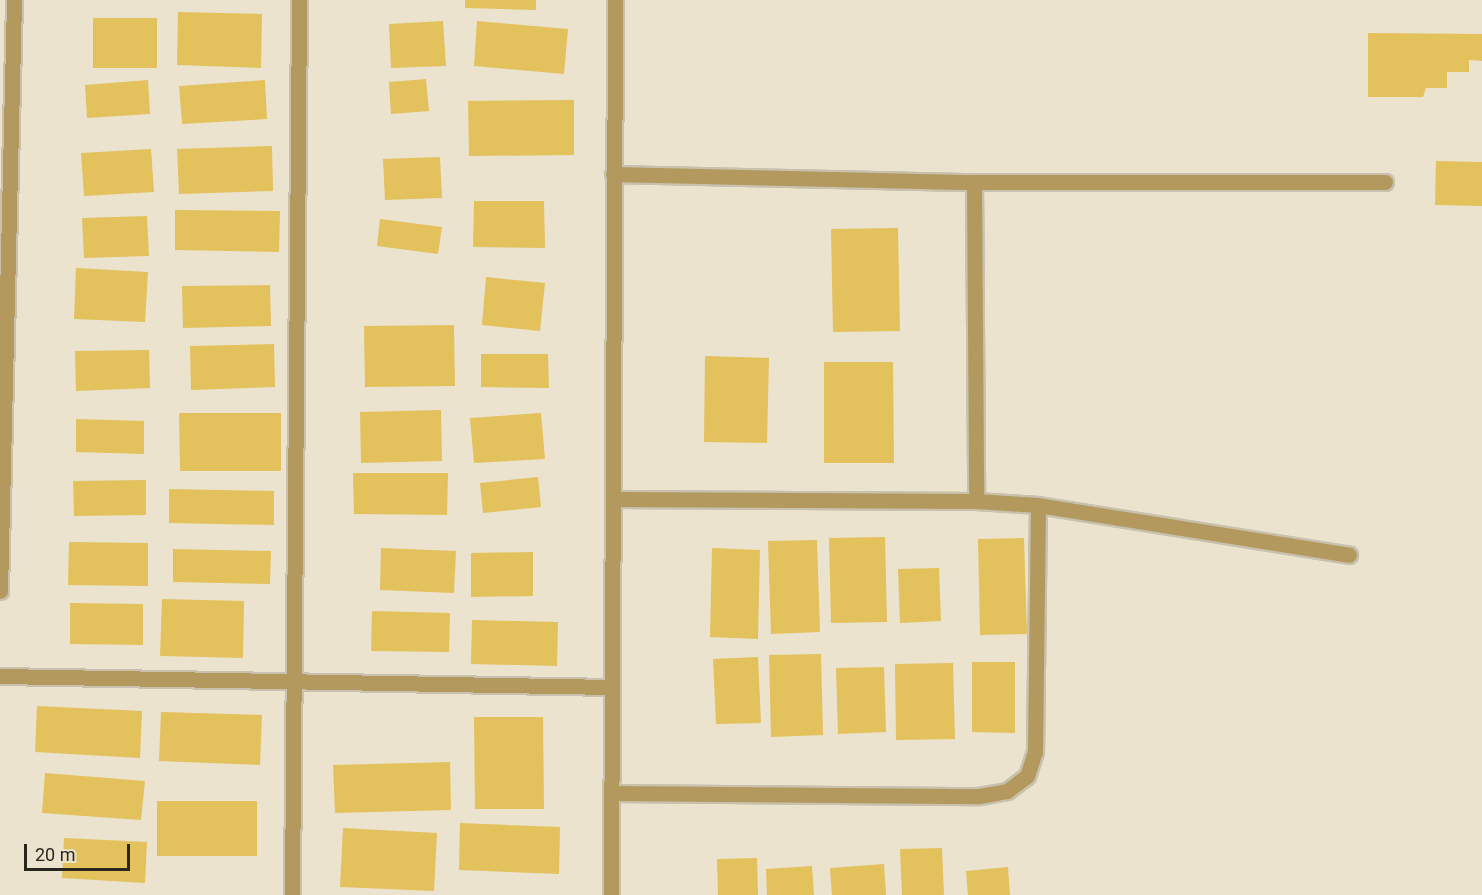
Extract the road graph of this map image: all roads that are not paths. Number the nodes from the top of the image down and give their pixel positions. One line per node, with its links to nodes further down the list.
1 (14, 0): 11 (street)
2 (299, 0): 13 (street)
3 (615, 0): 4 (street)
4 (613, 174): 5 (street); 7 (street)
5 (974, 182): 6 (street); 8 (street)
6 (1385, 182)
7 (615, 499): 8 (street); 14 (street)
8 (976, 501): 9 (street)
9 (1038, 505): 10 (street); 15 (street)
10 (1349, 555)
11 (0, 591)
12 (0, 676): 13 (street)
13 (293, 681): 14 (street); 16 (street)
14 (612, 687): 15 (street)
15 (612, 793): 17 (street)
16 (292, 895)
17 (611, 895)

